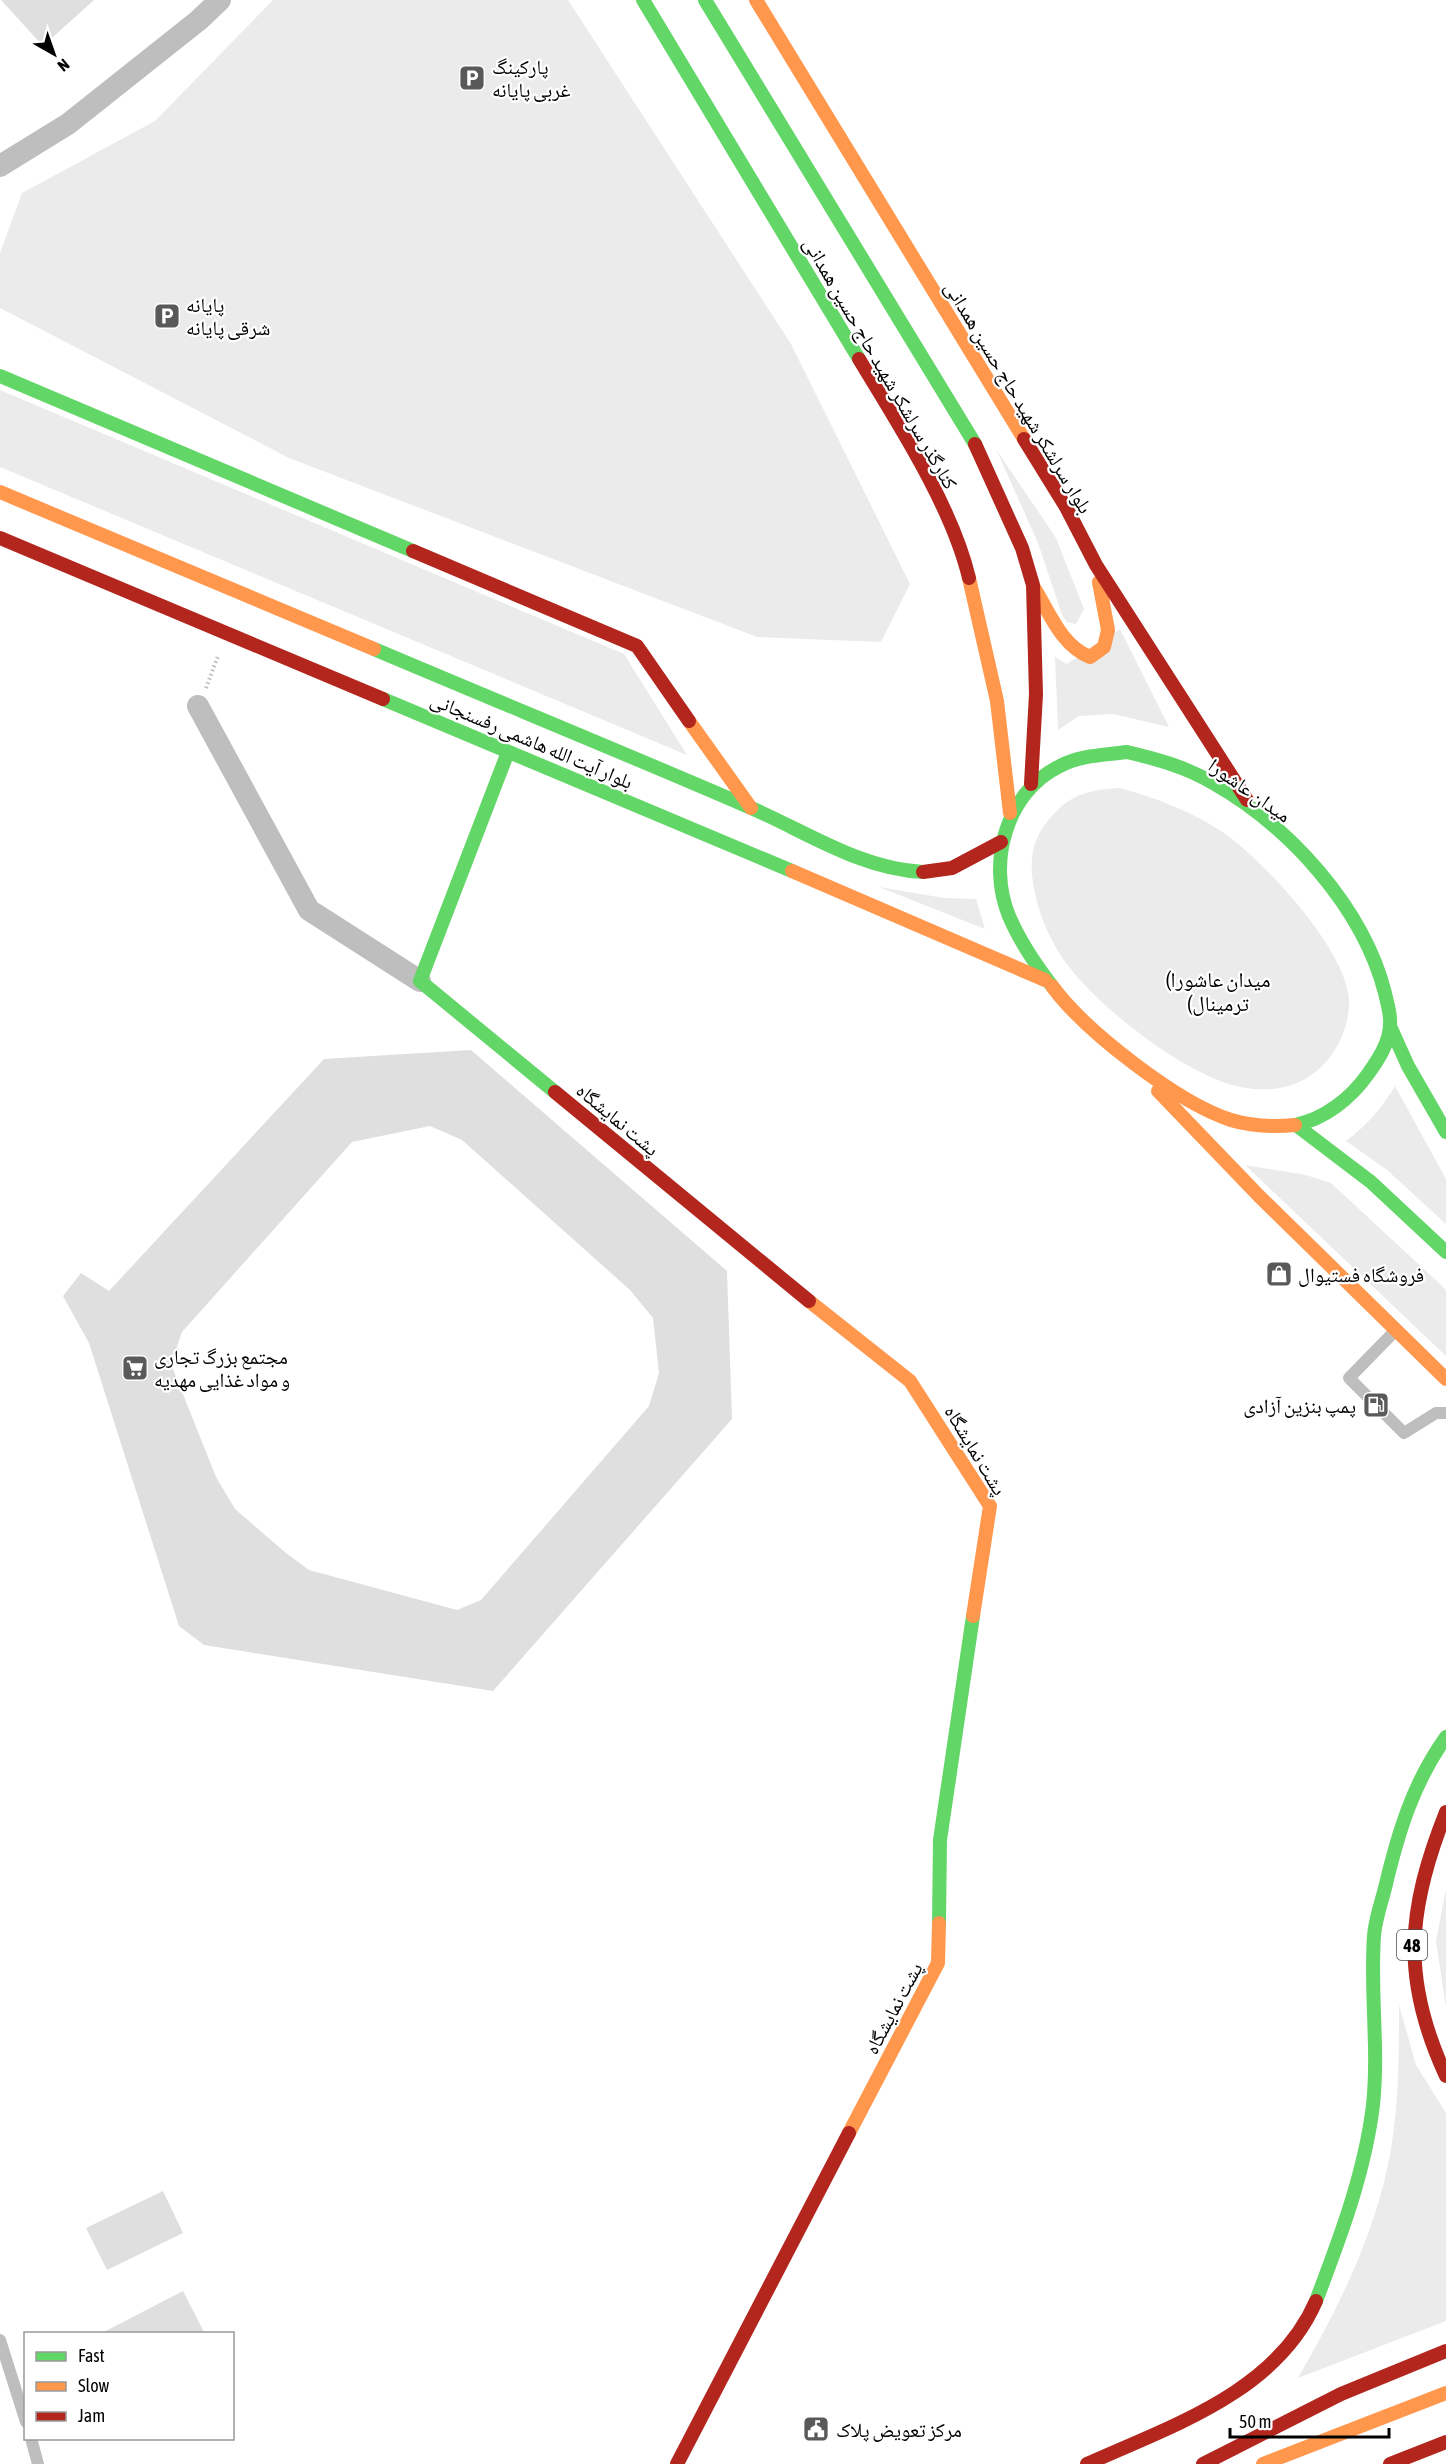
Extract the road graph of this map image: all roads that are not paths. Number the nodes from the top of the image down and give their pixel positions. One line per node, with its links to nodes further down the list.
1 (220, 0): 5 (street)
2 (643, 0): 16 (main road, کنارگذر سرلشکر شهید حاج حسین همدانی)
3 (705, 0): 10 (main road)
4 (756, 0): 9 (main road, بلوار سرلشکر شهید حاج حسین همدانی)
5 (0, 166)
6 (0, 376): 14 (main road)
7 (0, 492): 14 (main road, بلوار آیت الله هاشمی رفسنجانی)
8 (0, 538): 12 (main road, بلوار آیت الله هاشمی رفسنجانی)
9 (1096, 565): 10 (main road); 15 (main road, بلوار سرلشکر شهید حاج حسین همدانی)
10 (1033, 585): 13 (main road)
11 (198, 706): 18 (street)
12 (510, 747): 18 (main road); 19 (main road, بلوار آیت الله هاشمی رفسنجانی)
13 (1031, 784): 15 (main road, میدان عاشورا); 16 (main road, میدان عاشورا)
14 (752, 808): 17 (main road, بلوار آیت الله هاشمی رفسنجانی)
15 (1254, 811): 20 (main road, میدان عاشورا)
16 (1010, 813): 17 (main road, میدان عاشورا)
17 (1001, 842): 19 (main road, میدان عاشورا)
18 (420, 981): 38 (main road, پشت نمایشگاه)
19 (1047, 981): 21 (main road, میدان عاشورا)
20 (1390, 1026): 22 (main road, میدان عاشورا); 23 (main road)
21 (1134, 1065): 22 (main road, میدان عاشورا); 25 (main road)
22 (1296, 1125): 24 (main road)
23 (1446, 1132)
24 (1446, 1252)
25 (1397, 1329): 26 (main road); 27 (lane)
26 (1446, 1379)
27 (1446, 1413)
28 (1446, 1737): 39 (main road)
29 (1446, 1812): 30 (main road, 48)
30 (1446, 2076)
31 (0, 2340): 34 (lane)
32 (1446, 2351): 40 (main road)
33 (1446, 2393): 41 (main road)
34 (24, 2416)
35 (30, 2440): 37 (lane)
36 (1446, 2442): 42 (main road)
37 (38, 2464)
38 (677, 2464)
39 (1087, 2464)
40 (1203, 2464)
41 (1263, 2464)
42 (1390, 2464)

